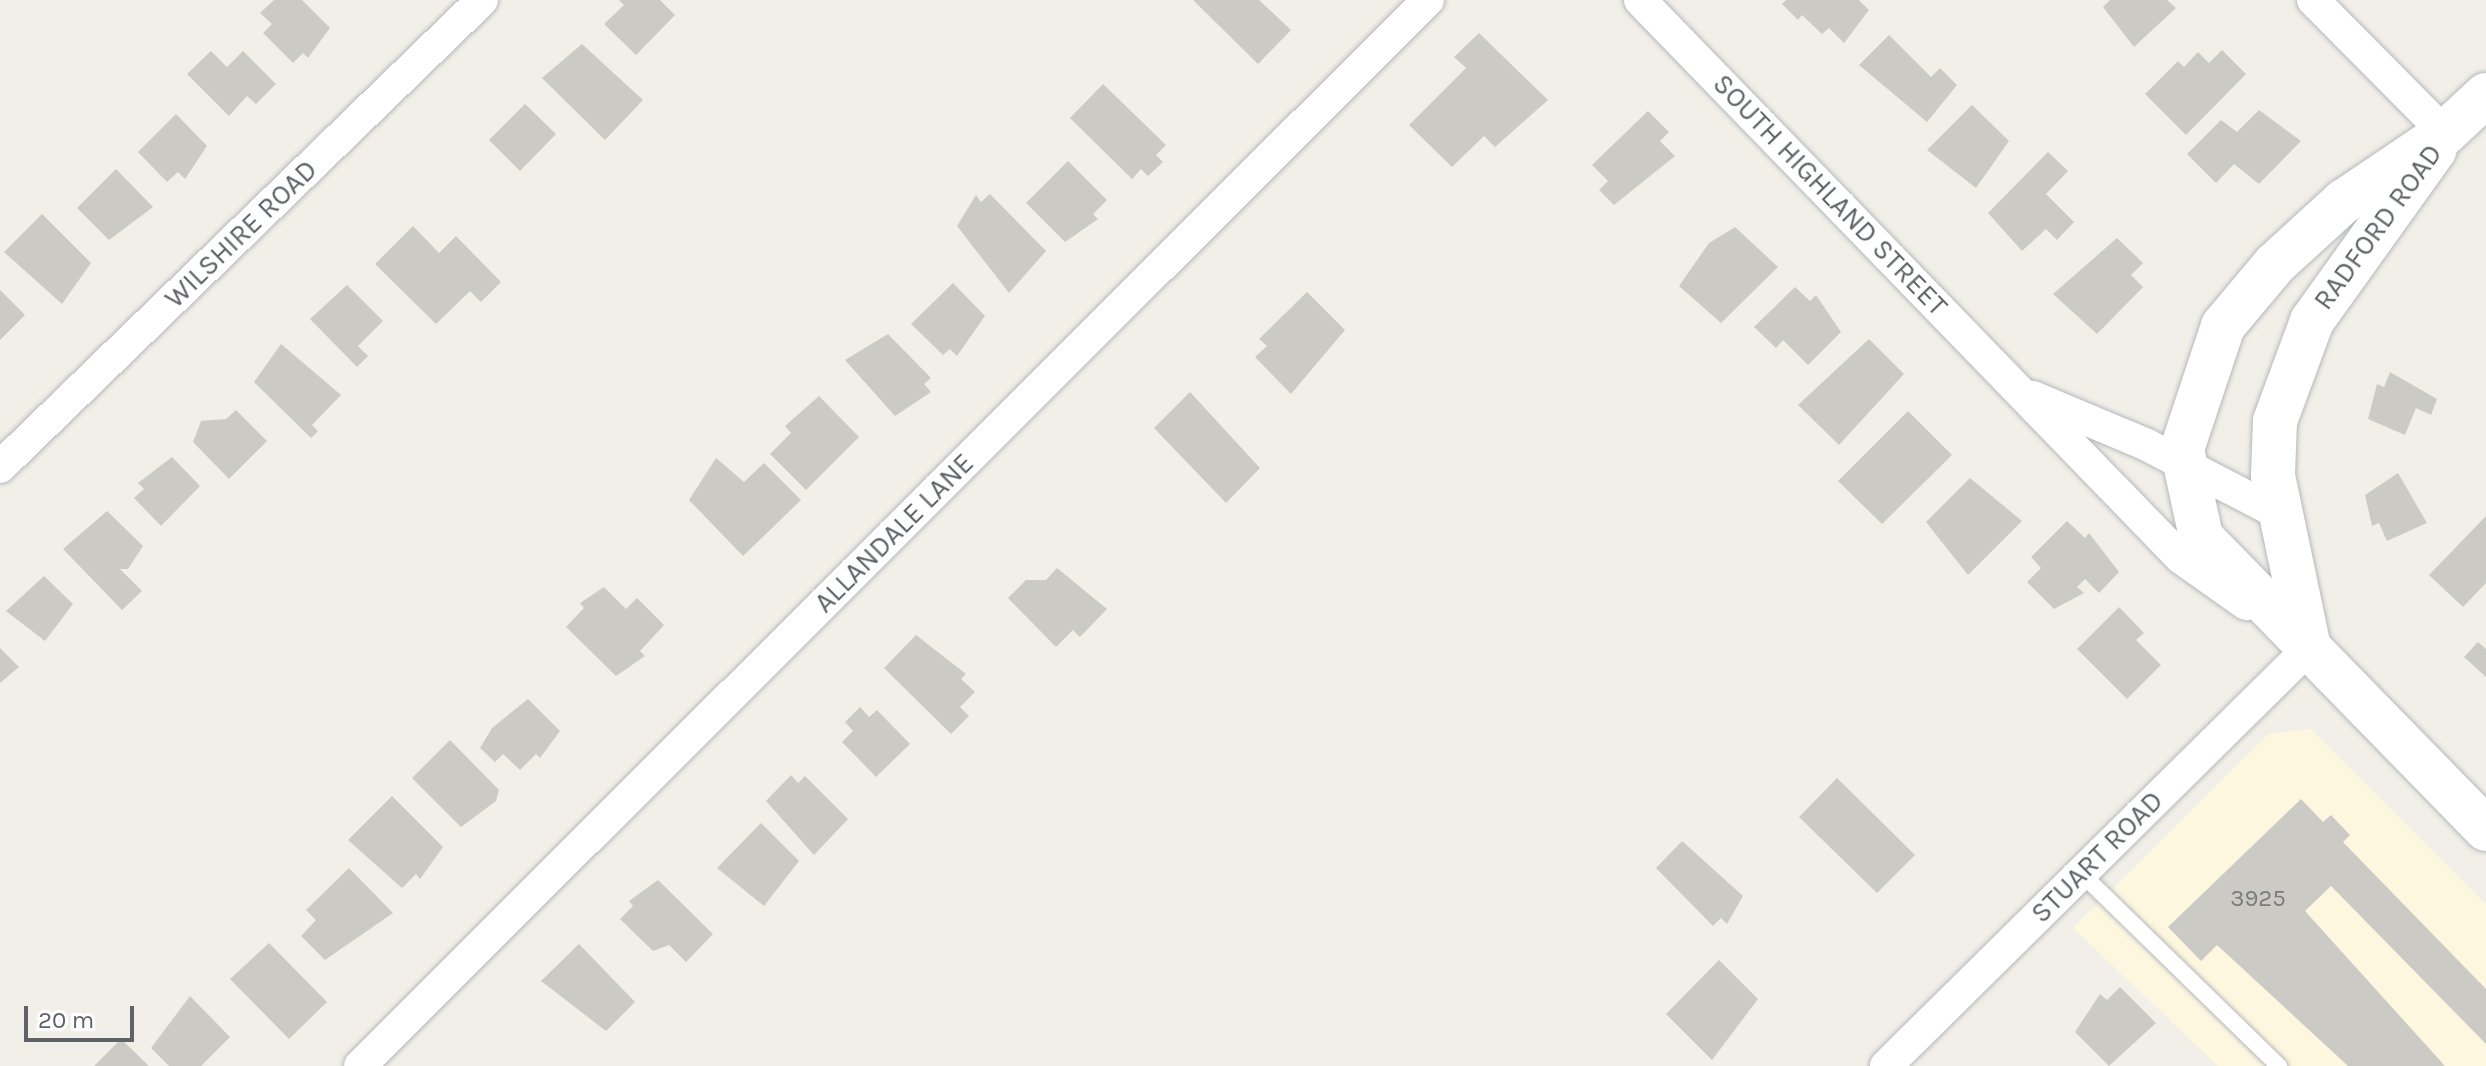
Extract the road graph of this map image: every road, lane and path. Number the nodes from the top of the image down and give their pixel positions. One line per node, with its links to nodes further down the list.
1 (482, 0): 9 (street, WILSHIRE ROAD)
2 (1428, 0): 14 (street, ALLANDALE LANE)
3 (1640, 0): 7 (street, SOUTH HIGHLAND STREET)
4 (2313, 0): 6 (street)
5 (2486, 95): 6 (main road, RADFORD ROAD)
6 (2445, 133): 8 (main road, RADFORD ROAD); 10 (main road, RADFORD ROAD)
7 (2019, 391): 8 (street, SOUTH HIGHLAND STREET); 11 (street, SOUTH HIGHLAND STREET)
8 (2185, 466): 10 (street, SOUTH HIGHLAND STREET); 11 (main road, RADFORD ROAD)
9 (0, 467)
10 (2280, 514): 11 (main road, RADFORD ROAD)
11 (2309, 648): 12 (main road, SOUTH HIGHLAND STREET); 13 (street, STUART ROAD)
12 (2486, 829)
13 (2081, 873): 15 (street, STUART ROAD); 16 (lane)
14 (360, 1066)
15 (1886, 1066)
16 (2279, 1066)

